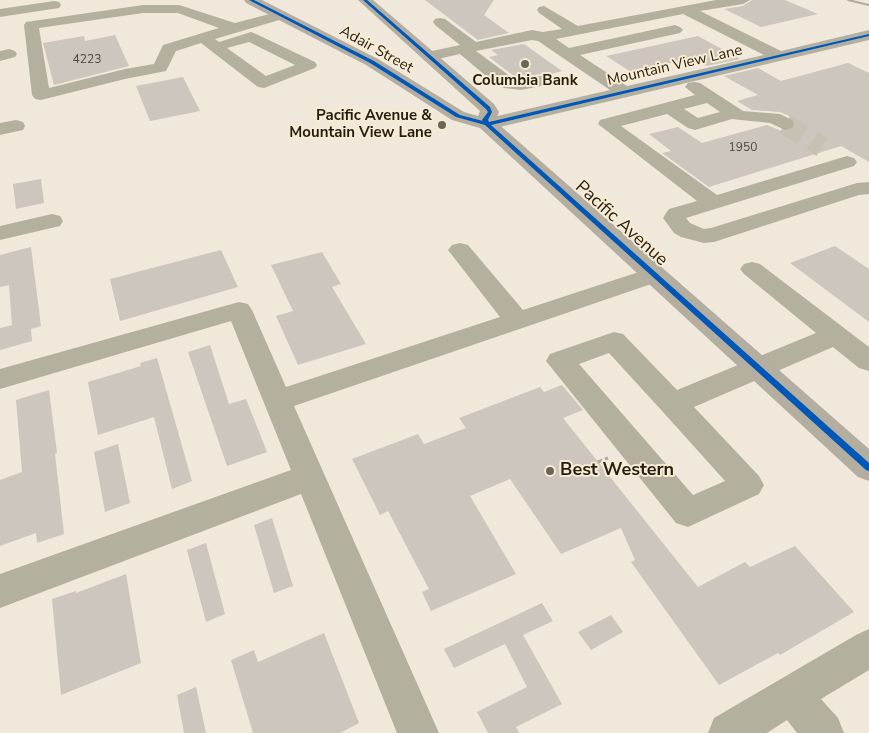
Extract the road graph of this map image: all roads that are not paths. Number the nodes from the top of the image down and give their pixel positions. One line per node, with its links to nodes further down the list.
1 (251, 0): 9 (highway, Adair Street)
2 (365, 0): 23 (highway)
3 (744, 0): 5 (street)
4 (66, 2): 8 (street)
5 (711, 3): 6 (street)
6 (684, 9): 11 (street); 13 (street)
7 (544, 10): 13 (street)
8 (0, 13)
9 (281, 15): 12 (street); 31 (highway, Adair Street)
10 (440, 22): 20 (street)
11 (711, 22): 19 (street); 22 (street)
12 (234, 28): 17 (street); 17 (street)
13 (576, 31): 15 (street)
14 (869, 35): 18 (street, Mountain View Lane)
15 (543, 37): 20 (street); 22 (street)
16 (782, 38): 19 (street)
17 (210, 42): 17 (street)
18 (841, 42): 21 (street); 24 (street, Mountain View Lane)
19 (755, 44): 24 (street)
20 (468, 48): 23 (street); 25 (street)
21 (863, 52)
22 (567, 53): 25 (street)
23 (429, 56): 31 (highway)
24 (779, 56): 26 (street, Mountain View Lane)
25 (590, 70): 27 (street)
26 (681, 79): 27 (street, Mountain View Lane); 28 (street)
27 (624, 92): 31 (street, Mountain View Lane)
28 (710, 98): 29 (street); 30 (street)
29 (670, 108): 30 (street); 37 (street)
30 (735, 113): 32 (street)
31 (487, 124): 42 (highway, Pacific Avenue)
32 (785, 124)
33 (822, 147): 34 (street)
34 (847, 162): 35 (street); 37 (street)
35 (869, 182)
36 (869, 188): 37 (street)
37 (714, 203)
38 (52, 221): 39 (street)
39 (0, 233)
40 (460, 250): 43 (street)
41 (752, 269): 44 (street)
42 (654, 274): 43 (street); 46 (highway, Pacific Avenue)
43 (517, 320): 48 (street)
44 (836, 335): 45 (street); 46 (street)
45 (869, 361)
46 (758, 368): 49 (street); 50 (highway, Pacific Avenue)
47 (0, 379): 48 (street)
48 (278, 400): 51 (street)
49 (673, 404): 49 (street)
50 (869, 468)
51 (310, 477): 52 (street); 55 (street)
52 (0, 591)
53 (869, 648): 54 (street)
54 (792, 695): 56 (street); 57 (street)
55 (418, 733)
56 (729, 733)
57 (823, 733)

